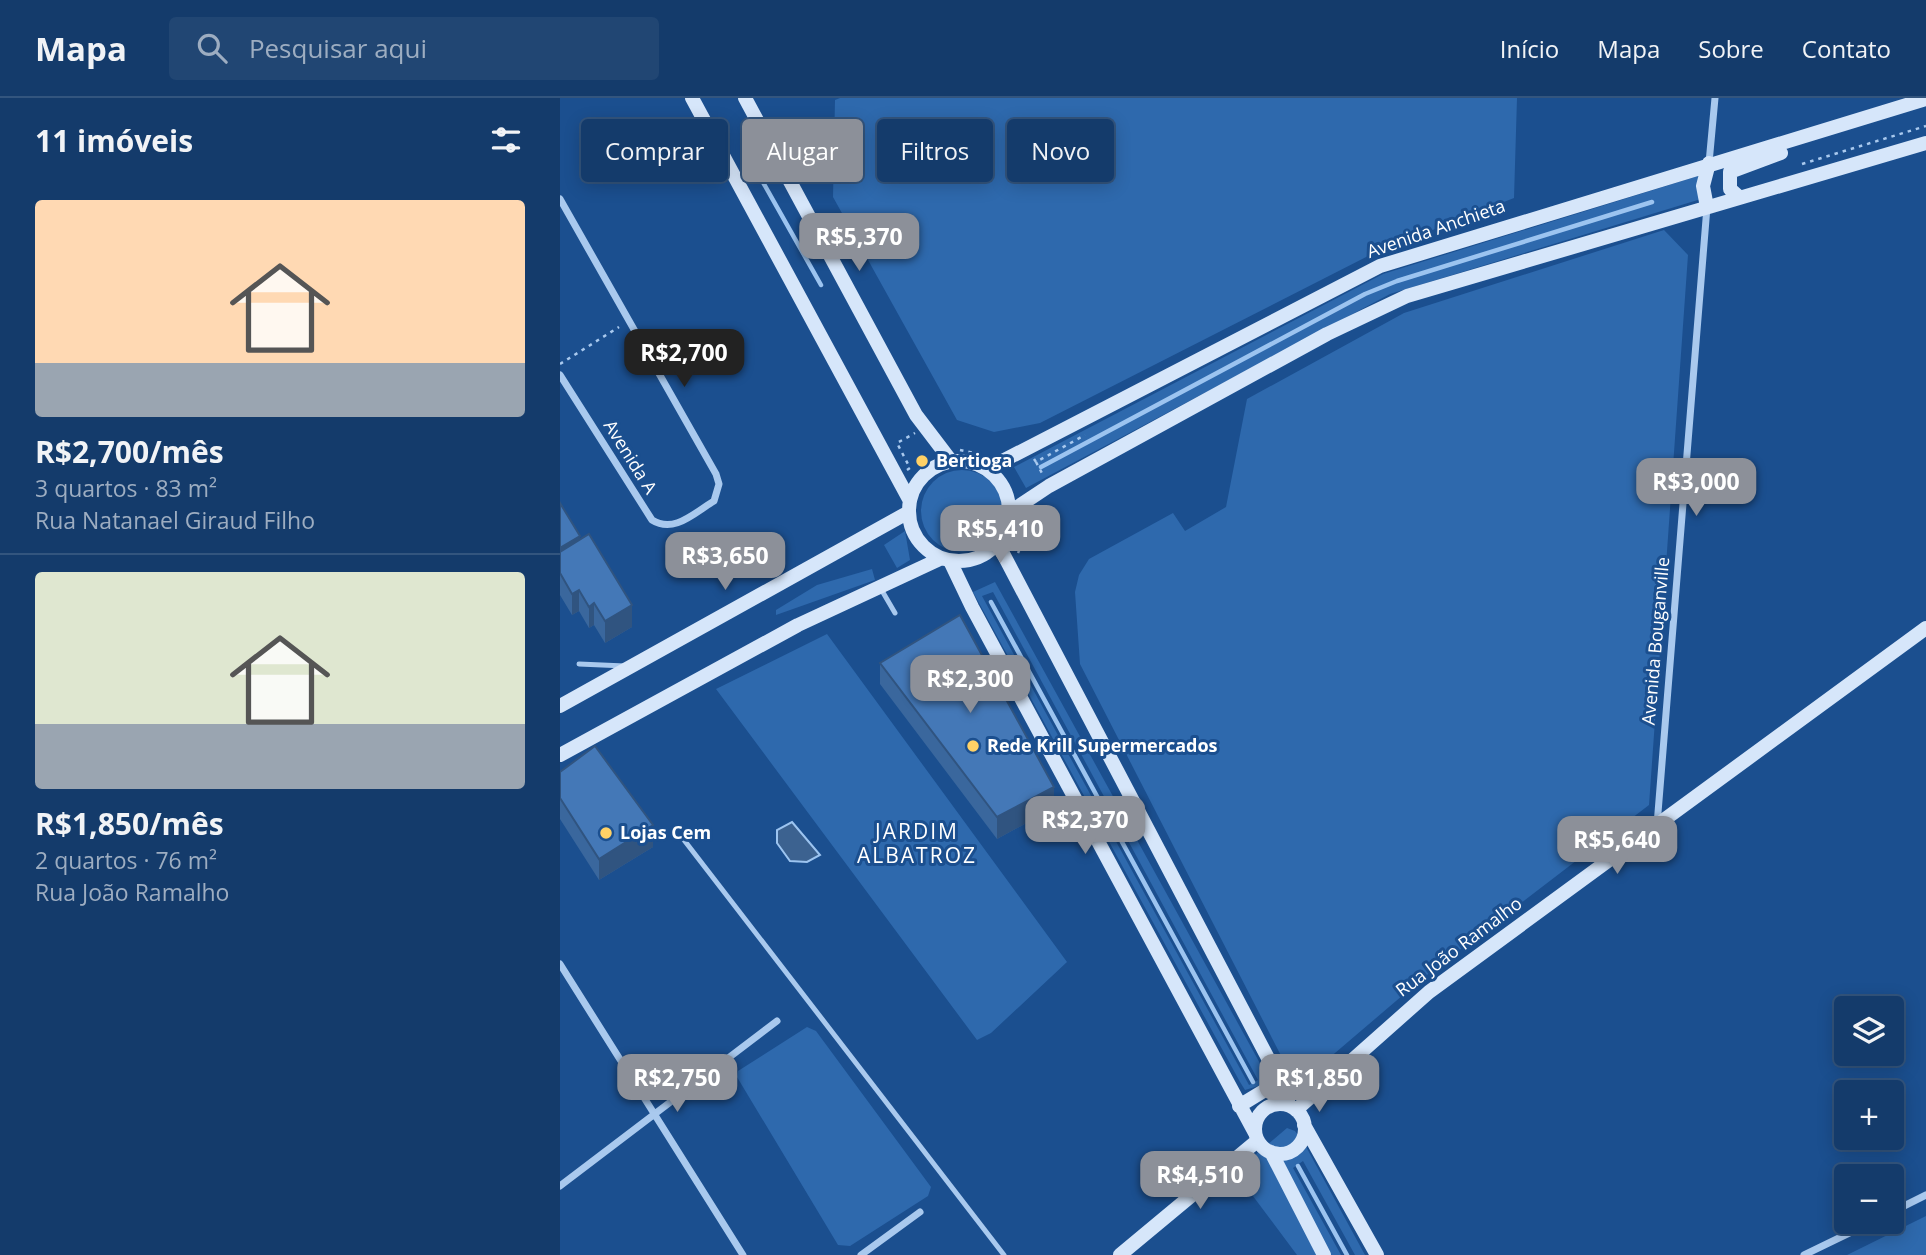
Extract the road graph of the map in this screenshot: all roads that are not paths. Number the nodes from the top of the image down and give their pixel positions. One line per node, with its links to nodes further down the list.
1 (692, 98): 14 (main road)
2 (745, 98): 12 (main road)
3 (1715, 98): 7 (street)
4 (1926, 99): 5 (main road, Avenida Anchieta)
5 (1804, 136): 7 (main road, Avenida Anchieta); 8 (main road)
6 (1926, 143): 8 (main road)
7 (1709, 163): 10 (main road); 13 (main road, Avenida Anchieta)
8 (1738, 197): 10 (main road)
9 (560, 199): 11 (street, Avenida A)
10 (1707, 207): 15 (main road); 25 (street, Avenida Bouganville)
11 (560, 375)
12 (951, 461): 13 (main road); 14 (main road)
13 (988, 462): 15 (main road)
14 (909, 506): 17 (main road); 22 (main road)
15 (1010, 512): 16 (main road)
16 (998, 544): 17 (main road); 29 (main road)
17 (946, 560): 18 (main road); 30 (main road)
18 (880, 586): 19 (lane); 24 (main road)
19 (895, 613)
20 (1926, 628): 25 (main road, Rua João Ramalho)
21 (579, 664): 22 (lane)
22 (628, 666): 23 (main road)
23 (560, 706)
24 (560, 755)
25 (1657, 826): 31 (main road, Rua João Ramalho)
26 (684, 840): 43 (lane)
27 (560, 964): 32 (street)
28 (777, 1021): 32 (street)
29 (1280, 1081): 30 (main road); 31 (main road)
30 (1239, 1106): 34 (main road)
31 (1293, 1107): 33 (main road); 34 (main road)
32 (652, 1115): 36 (street); 41 (street)
33 (1304, 1125): 35 (main road); 46 (main road)
34 (1256, 1137): 35 (main road); 44 (main road)
35 (1270, 1152): 45 (main road)
36 (560, 1186)
37 (1926, 1195): 38 (street)
38 (1904, 1206)
39 (920, 1212): 42 (street)
40 (1847, 1234): 47 (street)
41 (743, 1255)
42 (861, 1255)
43 (1004, 1255)
44 (1120, 1255)
45 (1324, 1255)
46 (1377, 1255)
47 (1804, 1255)

